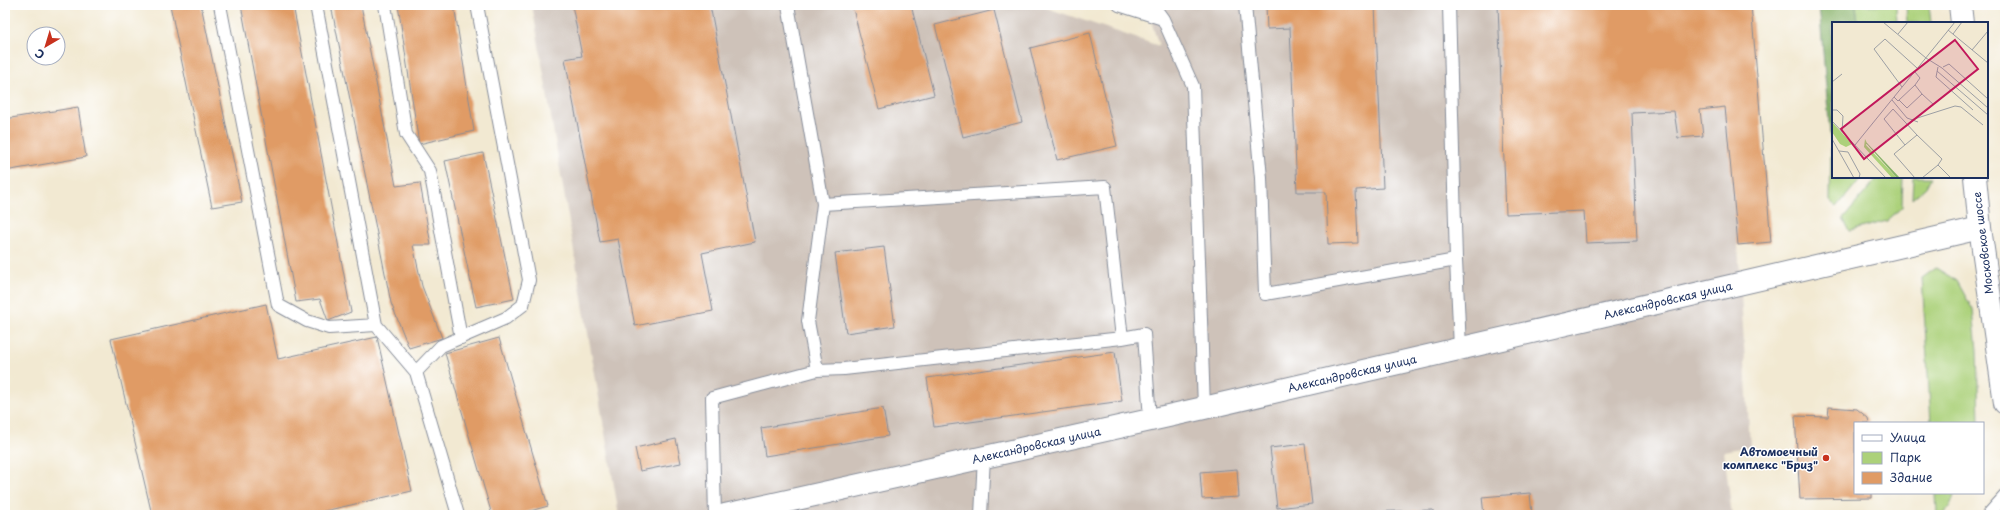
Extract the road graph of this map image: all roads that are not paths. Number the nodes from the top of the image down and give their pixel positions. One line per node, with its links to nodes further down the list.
1 (220, 5): 17 (lane)
2 (316, 5): 17 (lane)
3 (385, 5): 18 (lane)
4 (477, 5): 18 (lane)
5 (788, 5): 14 (lane)
6 (1118, 5): 11 (lane)
7 (1153, 5): 11 (lane)
8 (1245, 5): 16 (lane)
9 (1449, 5): 16 (lane)
10 (1960, 5): 12 (street)
11 (1163, 19): 24 (lane)
12 (1962, 22)
13 (1976, 178): 15 (street, Московское шоссе)
14 (823, 204): 19 (lane); 21 (lane)
15 (1980, 228): 20 (street, Александровская улица); 23 (street, Московское шоссе)
16 (1456, 260): 20 (lane)
17 (376, 325): 22 (lane)
18 (461, 338): 22 (lane)
19 (1122, 338): 21 (lane); 25 (lane)
20 (1460, 348): 24 (street, Александровская улица)
21 (817, 370): 29 (lane)
22 (416, 372): 28 (lane)
23 (2005, 403)
24 (1204, 408): 25 (street, Александровская улица)
25 (1150, 420): 26 (street, Александровская улица)
26 (984, 457): 30 (street, Александровская улица); 31 (lane)
27 (2005, 496): 32 (lane)
28 (458, 515)
29 (715, 515)
30 (725, 515)
31 (980, 515)
32 (1988, 515)

